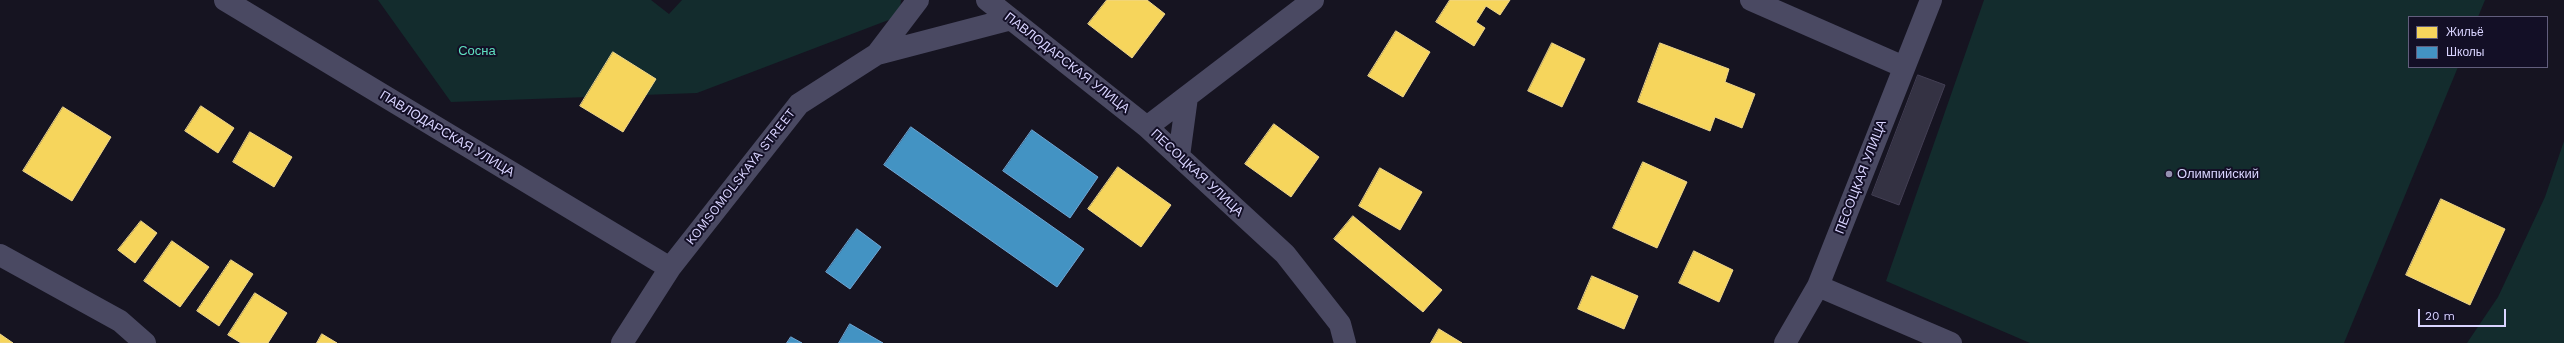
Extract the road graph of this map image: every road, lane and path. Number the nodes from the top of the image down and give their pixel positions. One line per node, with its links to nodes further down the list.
1 (225, 0): 14 (street, ПАВЛОДАРСКАЯ УЛИЦА)
2 (918, 0): 8 (street)
3 (987, 0): 7 (street, ПАВЛОДАРСКАЯ УЛИЦА)
4 (1313, 0): 10 (street, ПЕСОЦКАЯ УЛИЦА)
5 (1752, 0): 9 (street)
6 (1930, 0): 9 (street, ПЕСОЦКАЯ УЛИЦА)
7 (1011, 19): 8 (street, KOMSOMOLSKAYA STREET); 11 (street, ПАВЛОДАРСКАЯ УЛИЦА)
8 (877, 54): 14 (street, KOMSOMOLSKAYA STREET)
9 (1904, 67): 15 (street, ПЕСОЦКАЯ УЛИЦА)
10 (1187, 97): 11 (street, ПЕСОЦКАЯ УЛИЦА); 12 (street)
11 (1147, 126): 12 (street, ПЕСОЦКАЯ УЛИЦА)
12 (1179, 156): 18 (street, ПЕСОЦКАЯ УЛИЦА)
13 (0, 255): 16 (street)
14 (670, 268): 17 (street, KOMSOMOLSKAYA STREET)
15 (1818, 286): 19 (street, ПЕСОЦКАЯ УЛИЦА); 20 (street)
16 (145, 343)
17 (622, 343)
18 (1345, 343)
19 (1785, 343)
20 (1951, 343)

